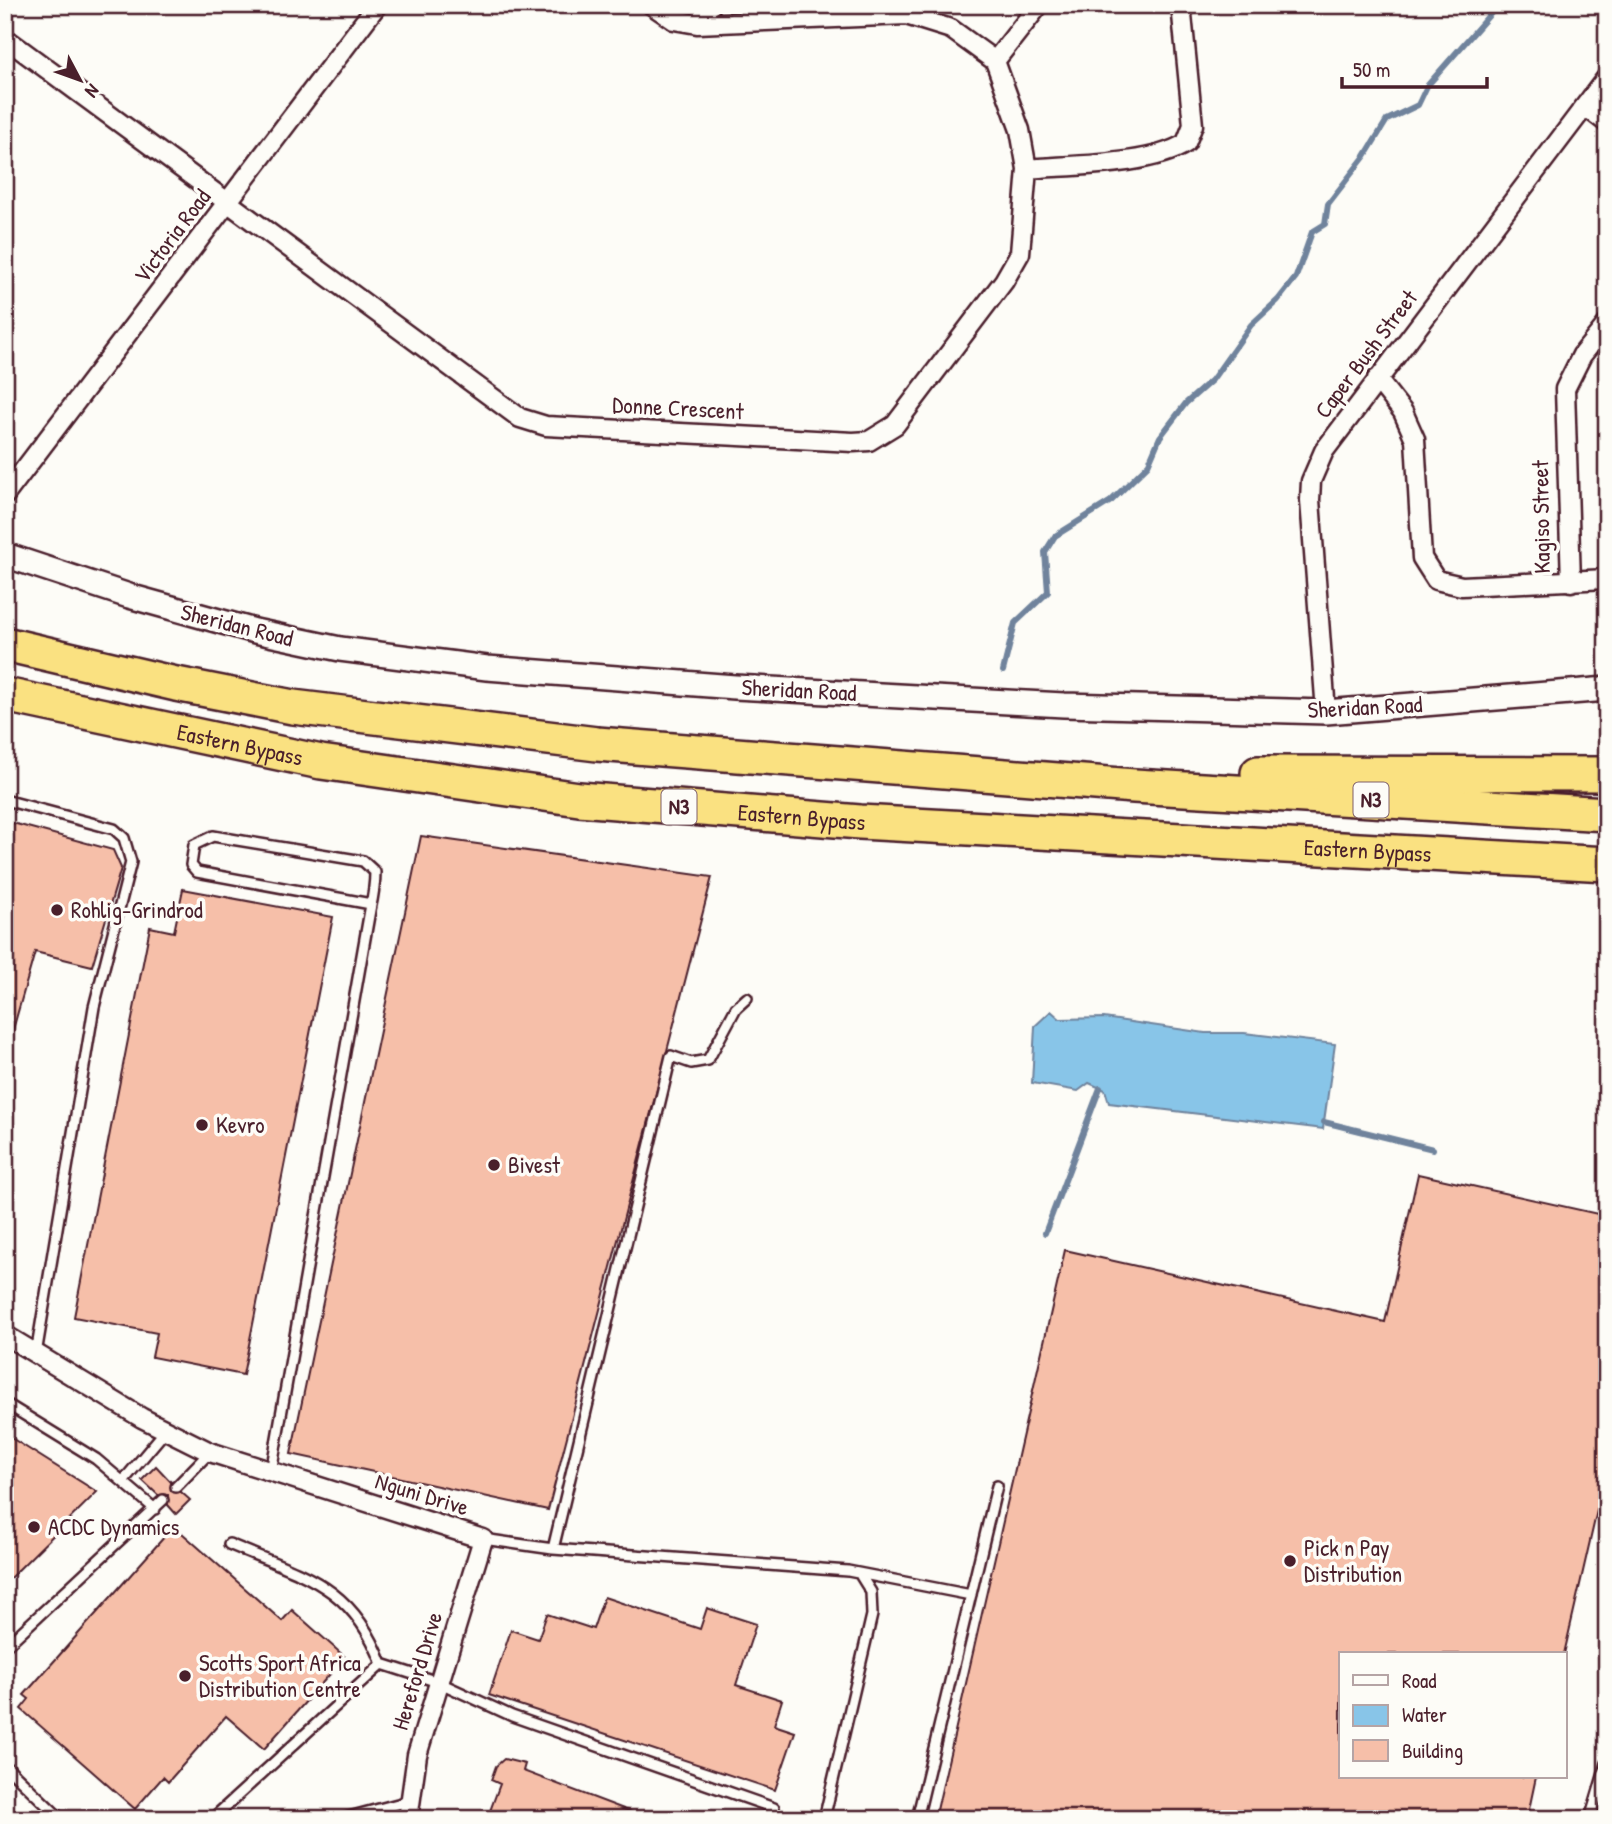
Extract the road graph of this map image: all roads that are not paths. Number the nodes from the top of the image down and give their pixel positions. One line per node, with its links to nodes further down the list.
1 (377, 5): 14 (street, Victoria Road)
2 (652, 5): 7 (street)
3 (711, 5): 7 (street)
4 (1039, 5): 9 (street)
5 (1181, 5): 13 (street)
6 (872, 10): 7 (street); 9 (street)
7 (697, 24)
8 (5, 38): 14 (street, Donne Crescent)
9 (995, 61): 13 (street, Donne Crescent)
10 (1607, 77): 11 (street, Caper Bush Street)
11 (1585, 106): 12 (street); 16 (street, Caper Bush Street)
12 (1607, 123)
13 (1027, 169): 14 (street, Donne Crescent)
14 (227, 204): 17 (street, Victoria Road)
15 (1607, 324): 20 (street, Kagiso Street)
16 (1377, 379): 20 (street, Kagiso Street); 24 (street, Caper Bush Street)
17 (5, 495)
18 (5, 555): 24 (street, Sheridan Road)
19 (1607, 579): 20 (street)
20 (1571, 582)
21 (5, 644): 26 (highway, N3)
22 (1607, 689): 24 (street, Sheridan Road)
23 (5, 695): 29 (highway, Eastern Bypass / N3)
24 (1326, 712)
25 (1607, 774): 26 (highway)
26 (1134, 786): 28 (highway, N3)
27 (5, 800): 33 (lane)
28 (1607, 814)
29 (1607, 864)
30 (372, 904): 30 (lane); 37 (lane)
31 (747, 998): 45 (lane)
32 (5, 1335): 33 (street, Nguni Drive)
33 (36, 1356): 35 (street, Nguni Drive)
34 (5, 1403): 38 (lane)
35 (166, 1429): 36 (street, Nguni Drive); 38 (lane)
36 (210, 1452): 37 (street, Nguni Drive); 40 (lane)
37 (271, 1474): 43 (street, Nguni Drive)
38 (124, 1480): 42 (lane)
39 (997, 1486): 47 (lane)
40 (176, 1487)
41 (163, 1500): 42 (lane)
42 (155, 1508): 48 (lane)
43 (483, 1539): 45 (lane, Nguni Drive); 50 (street, Hereford Drive)
44 (229, 1544): 49 (lane)
45 (553, 1549): 46 (lane, Nguni Drive)
46 (859, 1575): 47 (lane, Nguni Drive); 58 (lane)
47 (971, 1595): 59 (lane)
48 (5, 1647)
49 (382, 1664): 50 (lane); 56 (lane)
50 (438, 1682): 53 (lane); 54 (street, Hereford Drive)
51 (1607, 1763): 60 (lane)
52 (5, 1765): 55 (lane)
53 (774, 1808)
54 (408, 1810): 57 (lane)
55 (61, 1819)
56 (212, 1819)
57 (341, 1819)
58 (824, 1819)
59 (917, 1819)
60 (1591, 1819)

